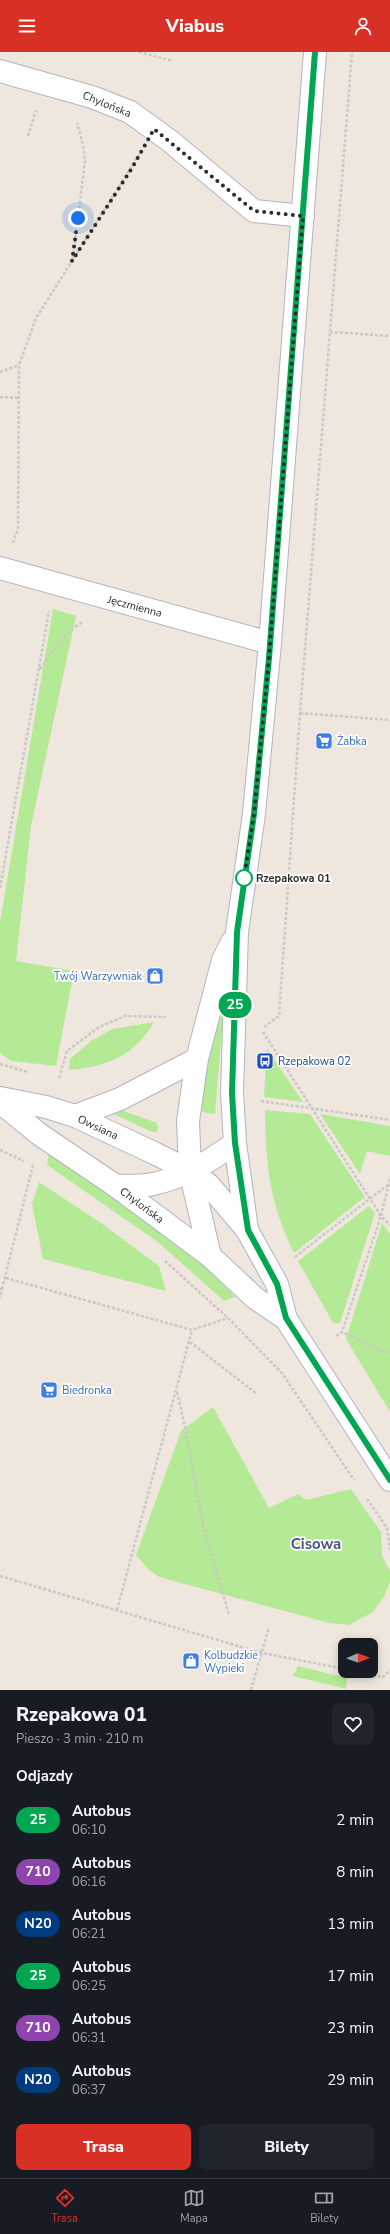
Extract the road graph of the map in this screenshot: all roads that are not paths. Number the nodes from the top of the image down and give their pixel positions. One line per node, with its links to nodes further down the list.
1 (315, 52): 3 (street, Chylońska)
2 (0, 71): 3 (street, Chylońska)
3 (303, 216): 5 (street, Chylońska)
4 (2, 569): 5 (street, Jęczmienna)
5 (270, 643): 6 (street, Chylońska)
6 (237, 932): 7 (street, Chylońska); 11 (street, Chylońska)
7 (197, 1059): 10 (street); 12 (street, Chylońska)
8 (0, 1098): 10 (street, Owsiana)
9 (0, 1102): 13 (street)
10 (75, 1116): 12 (street, Owsiana)
11 (235, 1143): 12 (street, Chylońska); 14 (street, Chylońska)
12 (190, 1171): 13 (street, Chylońska); 14 (street, Chylońska); 15 (street, Chylońska)
13 (116, 1186): 15 (street, Chylońska)
14 (248, 1230): 16 (street, Chylońska)
15 (210, 1256): 16 (street, Chylońska)
16 (286, 1318): 17 (street, Chylońska)
17 (390, 1480)

